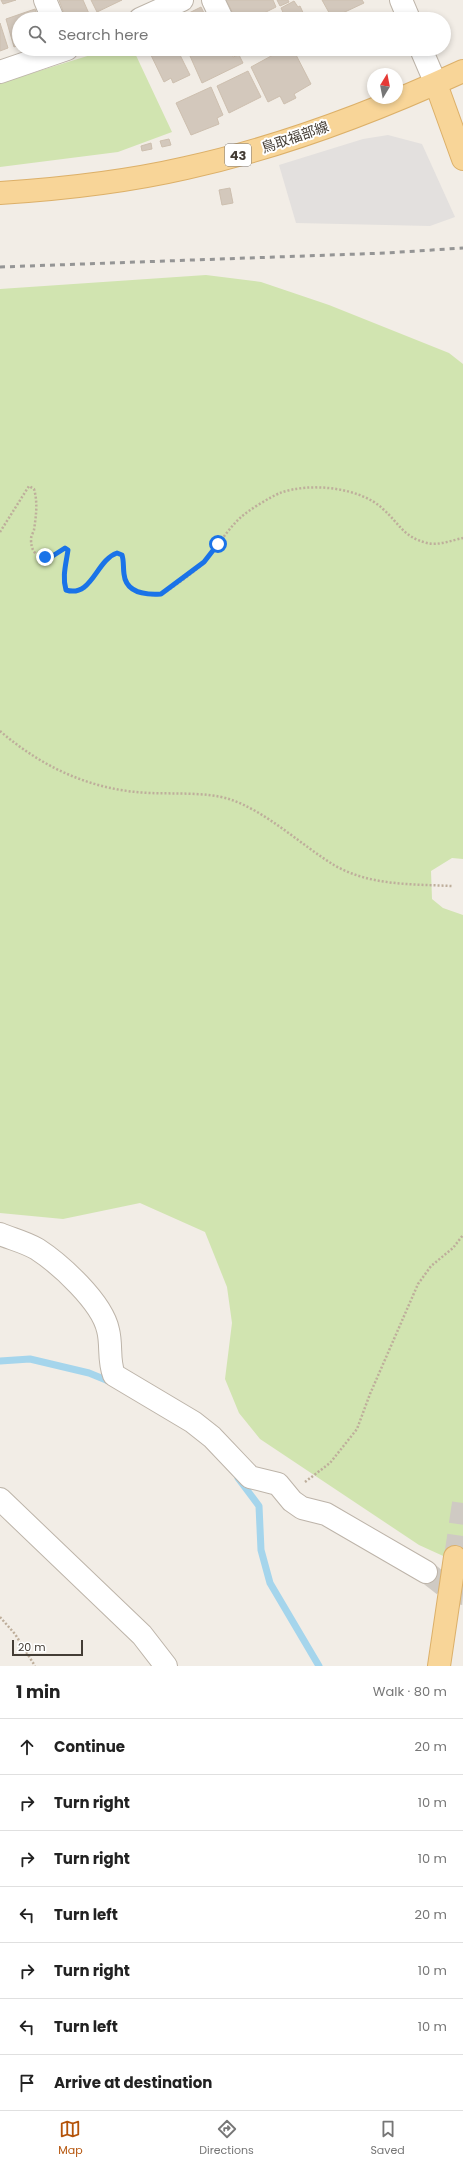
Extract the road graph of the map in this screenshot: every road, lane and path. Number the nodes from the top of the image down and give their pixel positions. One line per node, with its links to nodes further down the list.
1 (45, 0): 5 (street)
2 (182, 0): 6 (street)
3 (213, 0): 7 (street)
4 (401, 0): 8 (street)
5 (50, 12)
6 (155, 12)
7 (219, 12)
8 (406, 12)
9 (46, 56): 12 (street)
10 (424, 56): 13 (street)
11 (463, 71): 13 (main road, 鳥取福部線 / 43)
12 (0, 72)
13 (436, 84): 14 (main road); 15 (main road, 鳥取福部線 / 43)
14 (463, 158)
15 (0, 193)
16 (0, 532): 17 (path)
17 (463, 538)
18 (0, 731): 19 (path)
19 (452, 886)
20 (0, 1234): 22 (street)
21 (463, 1235): 22 (path)
22 (284, 1491): 25 (street)
23 (0, 1499): 28 (street)
24 (455, 1557): 29 (main road)
25 (426, 1572)
26 (0, 1617): 27 (path)
27 (35, 1666)
28 (166, 1666)
29 (439, 1666)

